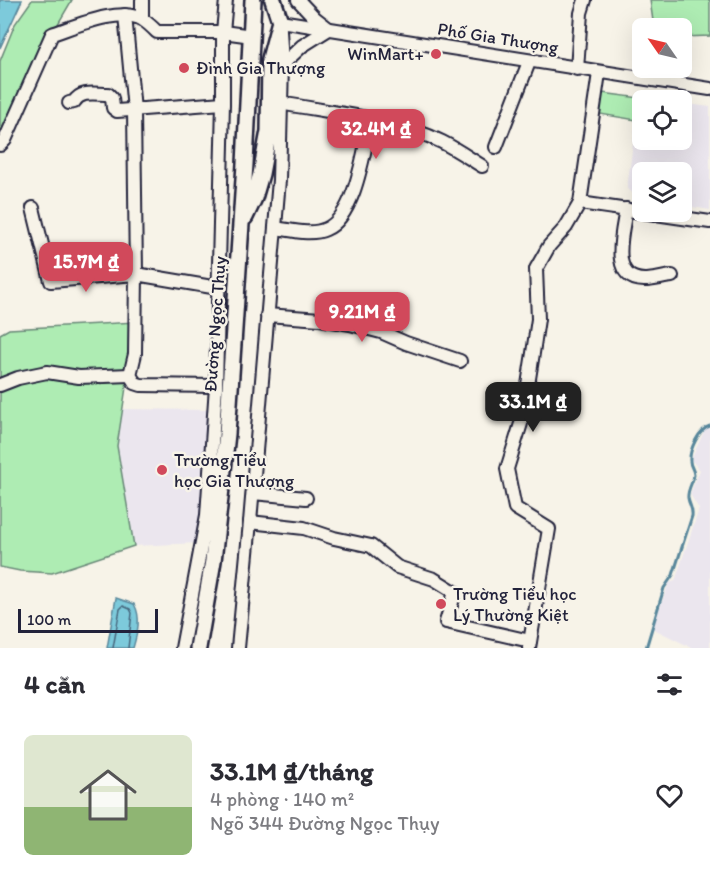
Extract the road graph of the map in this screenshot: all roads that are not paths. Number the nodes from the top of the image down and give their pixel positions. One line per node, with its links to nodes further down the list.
1 (142, 0): 9 (street)
2 (226, 0): 12 (street, Đường Ngọc Thụy)
3 (254, 0): 13 (main road, Đường Ngọc Thụy)
4 (273, 0): 10 (main road)
5 (280, 0): 10 (street)
6 (298, 0): 11 (street)
7 (585, 0): 16 (street)
8 (125, 15): 9 (street); 22 (street); 24 (street)
9 (142, 19): 12 (street)
10 (280, 21): 11 (street, Phố Gia Thượng); 15 (street); 31 (main road)
11 (329, 29): 14 (street, Phố Gia Thượng); 15 (street)
12 (223, 32): 13 (street); 20 (street, Đường Ngọc Thụy)
13 (252, 36): 31 (main road, Đường Ngọc Thụy)
14 (529, 62): 16 (street, Phố Gia Thượng); 25 (street)
15 (282, 65): 21 (street)
16 (577, 69): 17 (street, Phố Gia Thượng)
17 (599, 73): 18 (street, Phố Gia Thượng); 27 (street)
18 (710, 89)
19 (69, 102): 22 (street)
20 (224, 103): 22 (street); 35 (street, Đường Ngọc Thụy)
21 (280, 103): 23 (street); 32 (street)
22 (134, 110): 33 (street)
23 (371, 120): 26 (street); 32 (street)
24 (0, 145)
25 (496, 147)
26 (482, 166)
27 (580, 203): 29 (street); 44 (street)
28 (33, 208): 33 (street)
29 (626, 209): 30 (street); 34 (street)
30 (710, 222)
31 (241, 225): 46 (main road, Đường Ngọc Thụy)
32 (275, 228): 36 (street)
33 (136, 274): 35 (street); 38 (street)
34 (672, 276)
35 (218, 288): 40 (street, Đường Ngọc Thụy)
36 (267, 315): 37 (street); 41 (street)
37 (460, 361)
38 (130, 375): 39 (street); 40 (street)
39 (0, 385)
40 (216, 386): 45 (street, Đường Ngọc Thụy)
41 (253, 493): 42 (street); 43 (street)
42 (306, 498)
43 (250, 522): 44 (street); 47 (street)
44 (529, 645)
45 (182, 648)
46 (198, 648)
47 (237, 648)

